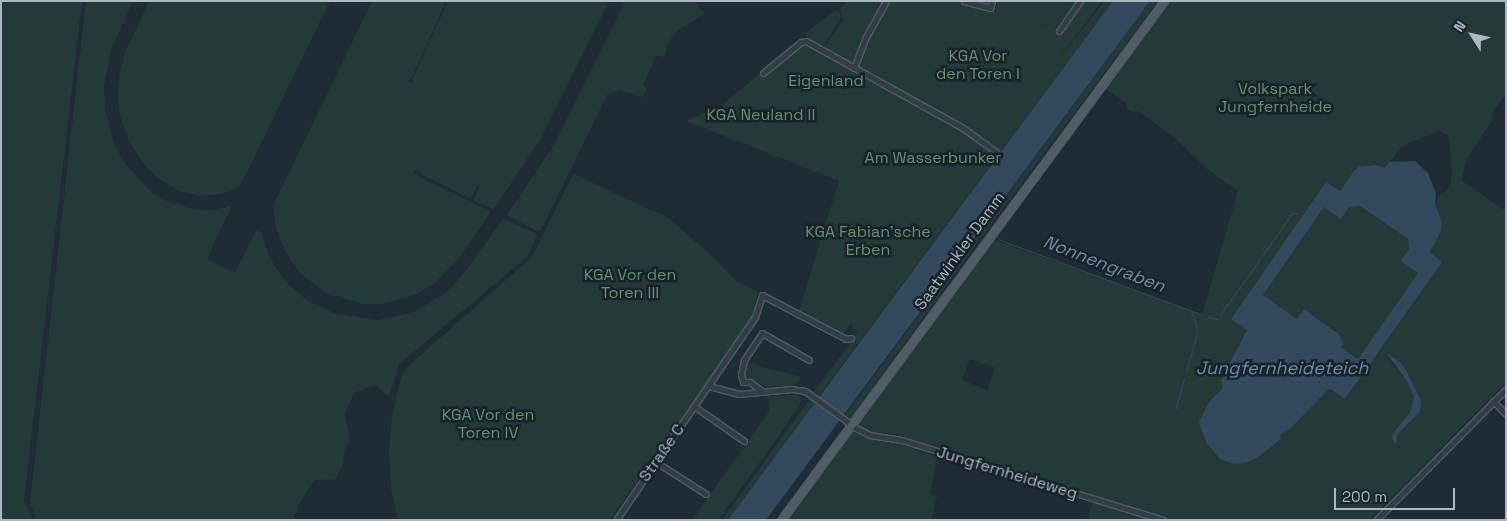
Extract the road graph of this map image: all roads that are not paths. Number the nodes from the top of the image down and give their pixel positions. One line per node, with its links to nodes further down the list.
1 (886, 1): 7 (street)
2 (964, 1): 3 (street)
3 (992, 1)
4 (1080, 1): 6 (street)
5 (1164, 1): 20 (main road, Saatwinkler Damm)
6 (1058, 31)
7 (854, 68): 8 (street); 9 (street)
8 (763, 73)
9 (996, 152)
10 (851, 338): 13 (street, Straße C)
11 (808, 360): 12 (street)
12 (743, 382): 15 (street); 16 (street)
13 (709, 386): 16 (street); 18 (street, Straße C)
14 (1506, 389): 17 (street)
15 (762, 391): 16 (street); 20 (street, Jungfernheideweg)
16 (738, 394)
17 (1493, 401): 19 (street); 27 (street)
18 (694, 406): 21 (street); 22 (street, Straße C)
19 (1506, 414)
20 (850, 424): 25 (main road, Saatwinkler Damm); 26 (street, Jungfernheideweg)
21 (744, 441)
22 (656, 462): 23 (street); 24 (street, Straße C)
23 (706, 494)
24 (617, 519)
25 (781, 520)
26 (1163, 520)
27 (1376, 520)

